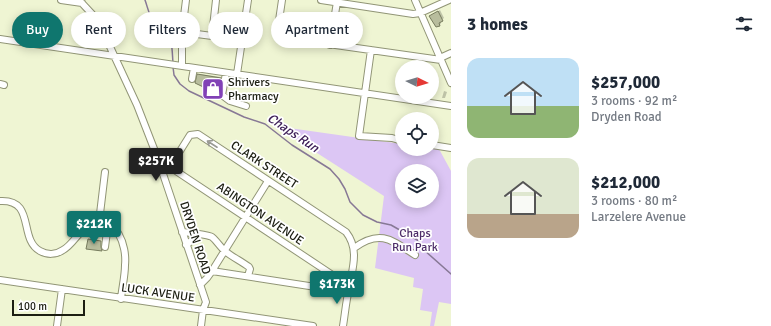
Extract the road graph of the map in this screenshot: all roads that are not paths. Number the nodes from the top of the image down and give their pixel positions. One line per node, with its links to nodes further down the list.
1 (61, 0): 9 (street)
2 (186, 0): 11 (street)
3 (216, 0): 12 (street)
4 (248, 0): 13 (street)
5 (282, 0): 14 (street)
6 (321, 0): 10 (street)
7 (415, 0): 16 (street)
8 (449, 0): 16 (street)
9 (81, 1): 23 (street, DRYDEN ROAD)
10 (337, 2): 15 (street); 16 (street)
11 (184, 12)
12 (215, 12)
13 (246, 12)
14 (280, 12)
15 (335, 12)
16 (420, 12): 24 (street)
17 (0, 39): 23 (street)
18 (181, 48): 25 (street)
19 (241, 48): 28 (street)
20 (354, 48): 21 (street)
21 (370, 50): 24 (street); 31 (street)
22 (451, 53): 24 (street)
23 (114, 56): 25 (street); 37 (street, DRYDEN ROAD)
24 (440, 59): 30 (street)
25 (180, 66): 26 (street)
26 (194, 68): 27 (street); 29 (street)
27 (226, 73): 28 (street); 32 (street)
28 (237, 74): 31 (street)
29 (192, 79)
30 (451, 83)
31 (365, 93): 33 (street); 34 (street)
32 (246, 106)
33 (451, 106)
34 (395, 139)
35 (439, 146): 36 (street)
36 (451, 148)
37 (158, 159): 38 (street, ABINGTON AVENUE); 45 (street, DRYDEN ROAD)
38 (170, 167): 40 (street, CLARK STREET, one-way to 38); 42 (street, ABINGTON AVENUE)
39 (105, 172): 43 (street)
40 (268, 181): 42 (street); 49 (street, CLARK STREET)
41 (0, 201): 43 (street)
42 (245, 217): 50 (street); 57 (street, ABINGTON AVENUE)
43 (99, 222): 44 (street)
44 (108, 224): 48 (street); 58 (street)
45 (182, 232): 46 (street); 47 (street, DRYDEN ROAD)
46 (199, 235): 47 (street); 50 (street)
47 (186, 245): 55 (street, DRYDEN ROAD)
48 (105, 247)
49 (354, 248): 51 (street); 57 (street)
50 (224, 251): 52 (street); 53 (street)
51 (415, 255)
52 (212, 271): 53 (street); 55 (street)
53 (248, 276): 57 (street)
54 (0, 280): 56 (street, LUCK AVENUE)
55 (200, 285): 59 (street, DRYDEN ROAD)
56 (62, 289): 58 (street, LUCK AVENUE); 60 (street)
57 (348, 289): 63 (street)
58 (120, 299): 59 (street, LUCK AVENUE)
59 (203, 310): 61 (street, DRYDEN ROAD); 62 (street, LUCK AVENUE)
60 (57, 326)
61 (201, 326)
62 (313, 326)
63 (343, 326)

